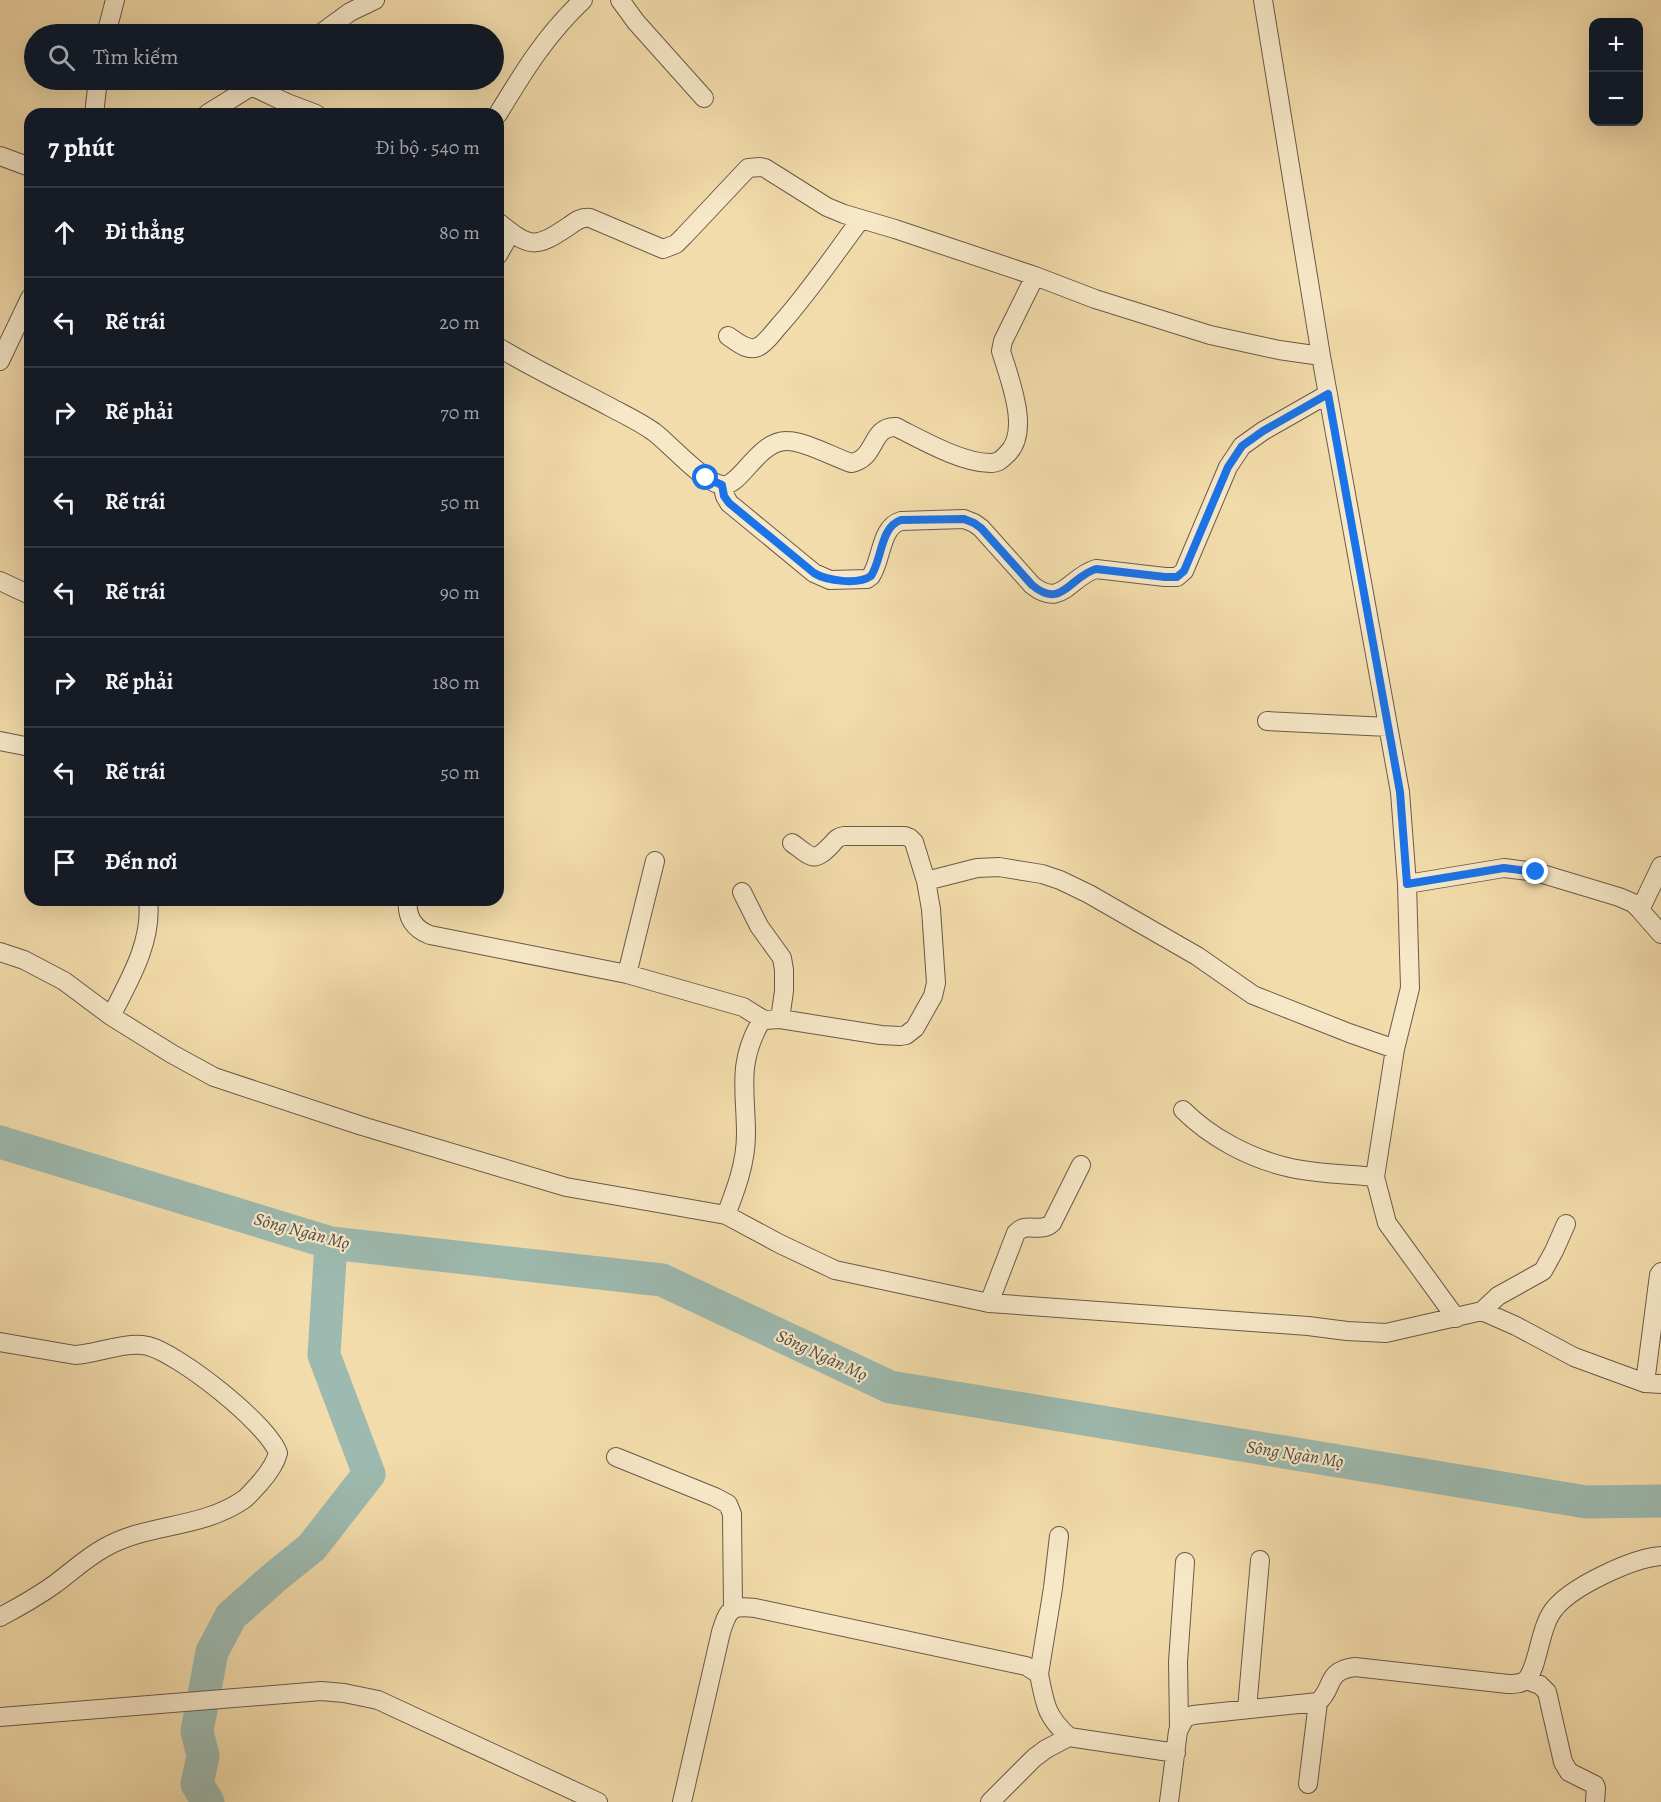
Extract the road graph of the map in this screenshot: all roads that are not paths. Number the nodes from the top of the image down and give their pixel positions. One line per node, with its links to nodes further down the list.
1 (115, 0): 6 (street)
2 (375, 0): 7 (street)
3 (583, 0): 15 (street)
4 (620, 0): 11 (street)
5 (1263, 0): 24 (street)
6 (109, 24)
7 (334, 24)
8 (97, 90): 12 (street)
9 (244, 90): 13 (street)
10 (270, 90): 14 (street)
11 (704, 98)
12 (95, 108)
13 (216, 108)
14 (300, 108)
15 (502, 108)
16 (0, 156): 17 (street)
17 (24, 165)
18 (861, 219): 19 (street); 20 (street); 22 (street)
19 (504, 227)
20 (1035, 276): 24 (street); 27 (street)
21 (24, 311): 25 (street)
22 (728, 336)
23 (504, 350): 27 (street)
24 (1321, 356): 26 (street)
25 (0, 361)
26 (1328, 394): 27 (street); 31 (street)
27 (722, 485)
28 (0, 581): 29 (street)
29 (24, 592)
30 (1266, 721): 31 (street)
31 (1388, 727): 38 (street)
32 (0, 741): 33 (street)
33 (24, 746)
34 (792, 843): 37 (street)
35 (655, 861): 45 (street)
36 (1661, 866): 42 (street)
37 (926, 881): 47 (street); 48 (street)
38 (1407, 884): 42 (street); 48 (street)
39 (742, 892): 47 (street)
40 (148, 906): 46 (street)
41 (407, 906): 45 (street)
42 (1640, 910): 43 (street)
43 (1661, 934)
44 (0, 952): 46 (street)
45 (627, 974): 47 (street)
46 (111, 1016): 52 (street)
47 (772, 1019): 52 (street)
48 (1395, 1048): 51 (street)
49 (1183, 1110): 51 (street)
50 (1081, 1165): 55 (street)
51 (1375, 1177): 57 (street)
52 (726, 1215): 55 (street)
53 (1566, 1224): 56 (street)
54 (1661, 1272): 59 (street)
55 (989, 1303): 57 (street)
56 (1482, 1311): 57 (street); 59 (street)
57 (1456, 1318)
58 (0, 1342): 66 (street)
59 (1653, 1383)
60 (616, 1457): 65 (street)
61 (1059, 1536): 67 (street)
62 (1661, 1556): 68 (street)
63 (1260, 1560): 70 (street)
64 (1185, 1562): 72 (street)
65 (733, 1608): 67 (street); 77 (street)
66 (0, 1617)
67 (1039, 1674): 73 (street)
68 (1526, 1680): 69 (street); 80 (street)
69 (1317, 1702): 70 (street); 75 (street)
70 (1247, 1709): 72 (street)
71 (0, 1717): 76 (street)
72 (1179, 1726): 74 (street)
73 (1070, 1737): 74 (street); 78 (street)
74 (1176, 1753): 79 (street)
75 (1308, 1784)
76 (598, 1802)
77 (682, 1802)
78 (990, 1802)
79 (1169, 1802)
80 (1595, 1802)

